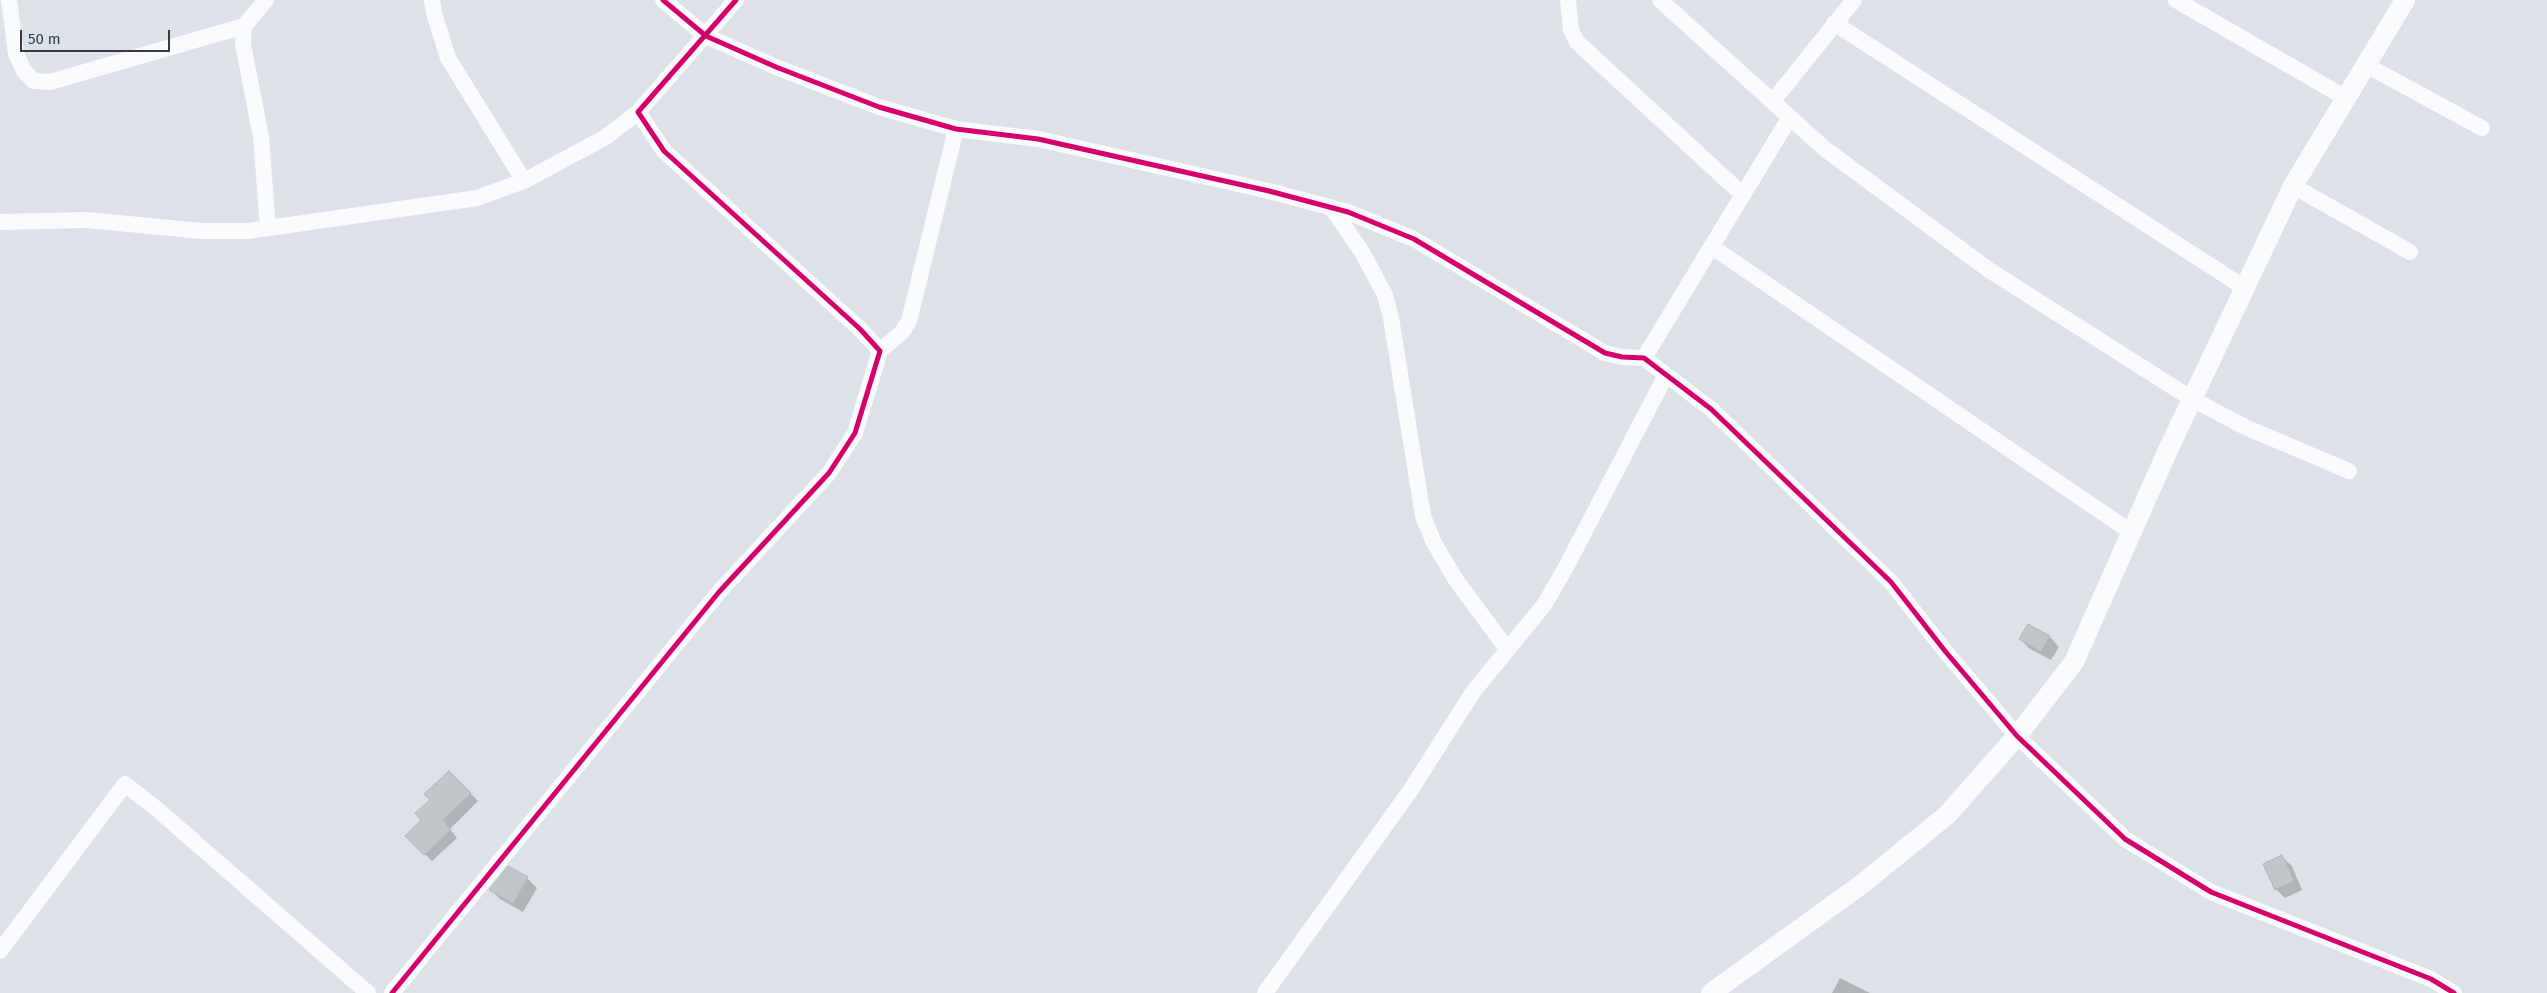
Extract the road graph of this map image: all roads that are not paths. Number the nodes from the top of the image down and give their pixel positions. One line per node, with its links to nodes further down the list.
1 (10, 0): 12 (street)
2 (266, 0): 12 (street)
3 (432, 0): 21 (street)
4 (663, 0): 13 (street)
5 (736, 0): 13 (street)
6 (1568, 0): 23 (street)
7 (1660, 0): 16 (street)
8 (1854, 0): 11 (street)
9 (2176, 0): 15 (street)
10 (2405, 0): 14 (street)
11 (1834, 23): 16 (street); 29 (street)
12 (244, 26): 26 (street)
13 (706, 36): 17 (street); 20 (street)
14 (2366, 65): 15 (street); 19 (street)
15 (2346, 98): 22 (street)
16 (1773, 101): 18 (street)
17 (638, 112): 21 (street); 30 (street)
18 (1790, 117): 23 (street); 33 (street)
19 (2482, 128)
20 (956, 129): 24 (street); 30 (street)
21 (524, 180): 26 (street)
22 (2293, 186): 28 (street); 29 (street)
23 (1743, 194): 27 (street)
24 (1331, 207): 31 (street); 36 (street)
25 (0, 222): 26 (street)
26 (268, 228)
27 (1712, 247): 31 (street); 35 (street)
28 (2410, 252)
29 (2245, 288): 33 (street)
30 (880, 351): 40 (street)
31 (1644, 358): 32 (street)
32 (1666, 375): 36 (street); 37 (street)
33 (2192, 399): 34 (street); 35 (street)
34 (2349, 471)
35 (2131, 532): 37 (street)
36 (1507, 649): 41 (street)
37 (2017, 736): 42 (street); 43 (street)
38 (0, 951): 39 (street)
39 (368, 993)
40 (392, 993)
41 (1264, 993)
42 (1711, 993)
43 (2454, 993)

